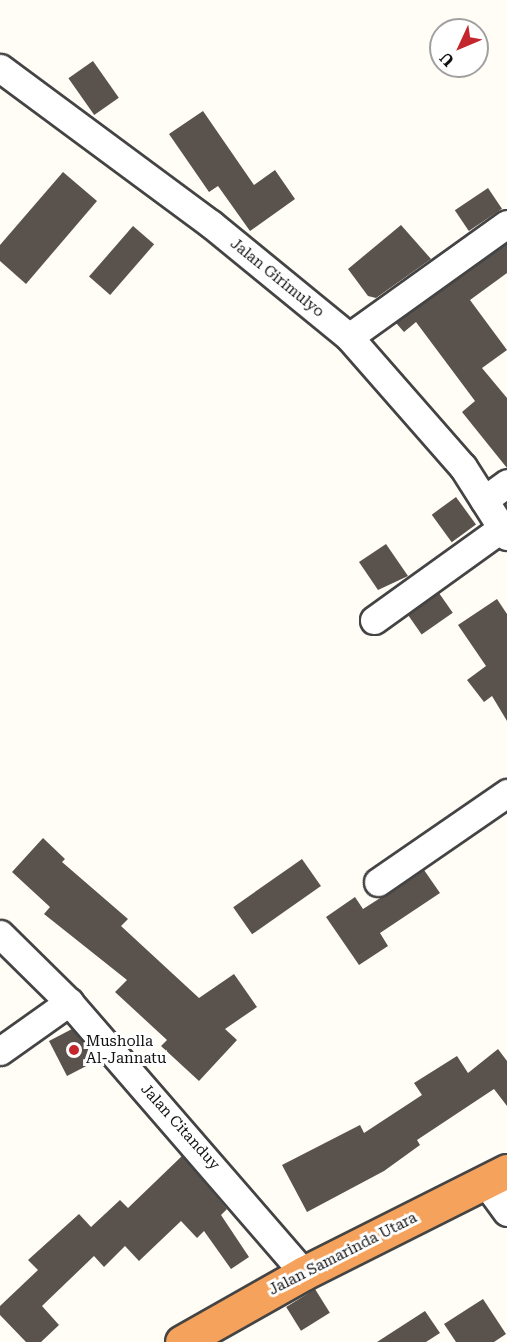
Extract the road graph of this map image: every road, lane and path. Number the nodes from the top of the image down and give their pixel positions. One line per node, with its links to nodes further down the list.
1 (0, 68): 3 (street, Jalan Girimulyo)
2 (507, 224): 3 (street)
3 (350, 337): 5 (street, Jalan Girimulyo)
4 (507, 483): 5 (street)
5 (484, 500): 6 (street, Jalan Girimulyo)
6 (504, 532): 7 (street)
7 (374, 620)
8 (507, 793): 9 (street)
9 (378, 882)
10 (0, 934): 11 (street, Jalan Citanduy)
11 (69, 1002): 12 (street); 15 (street, Jalan Citanduy)
12 (0, 1051)
13 (496, 1177): 14 (street); 15 (highway, Jalan Samarinda Utara)
14 (507, 1212)
15 (304, 1273): 16 (highway, Jalan Samarinda Utara)
16 (182, 1342)

